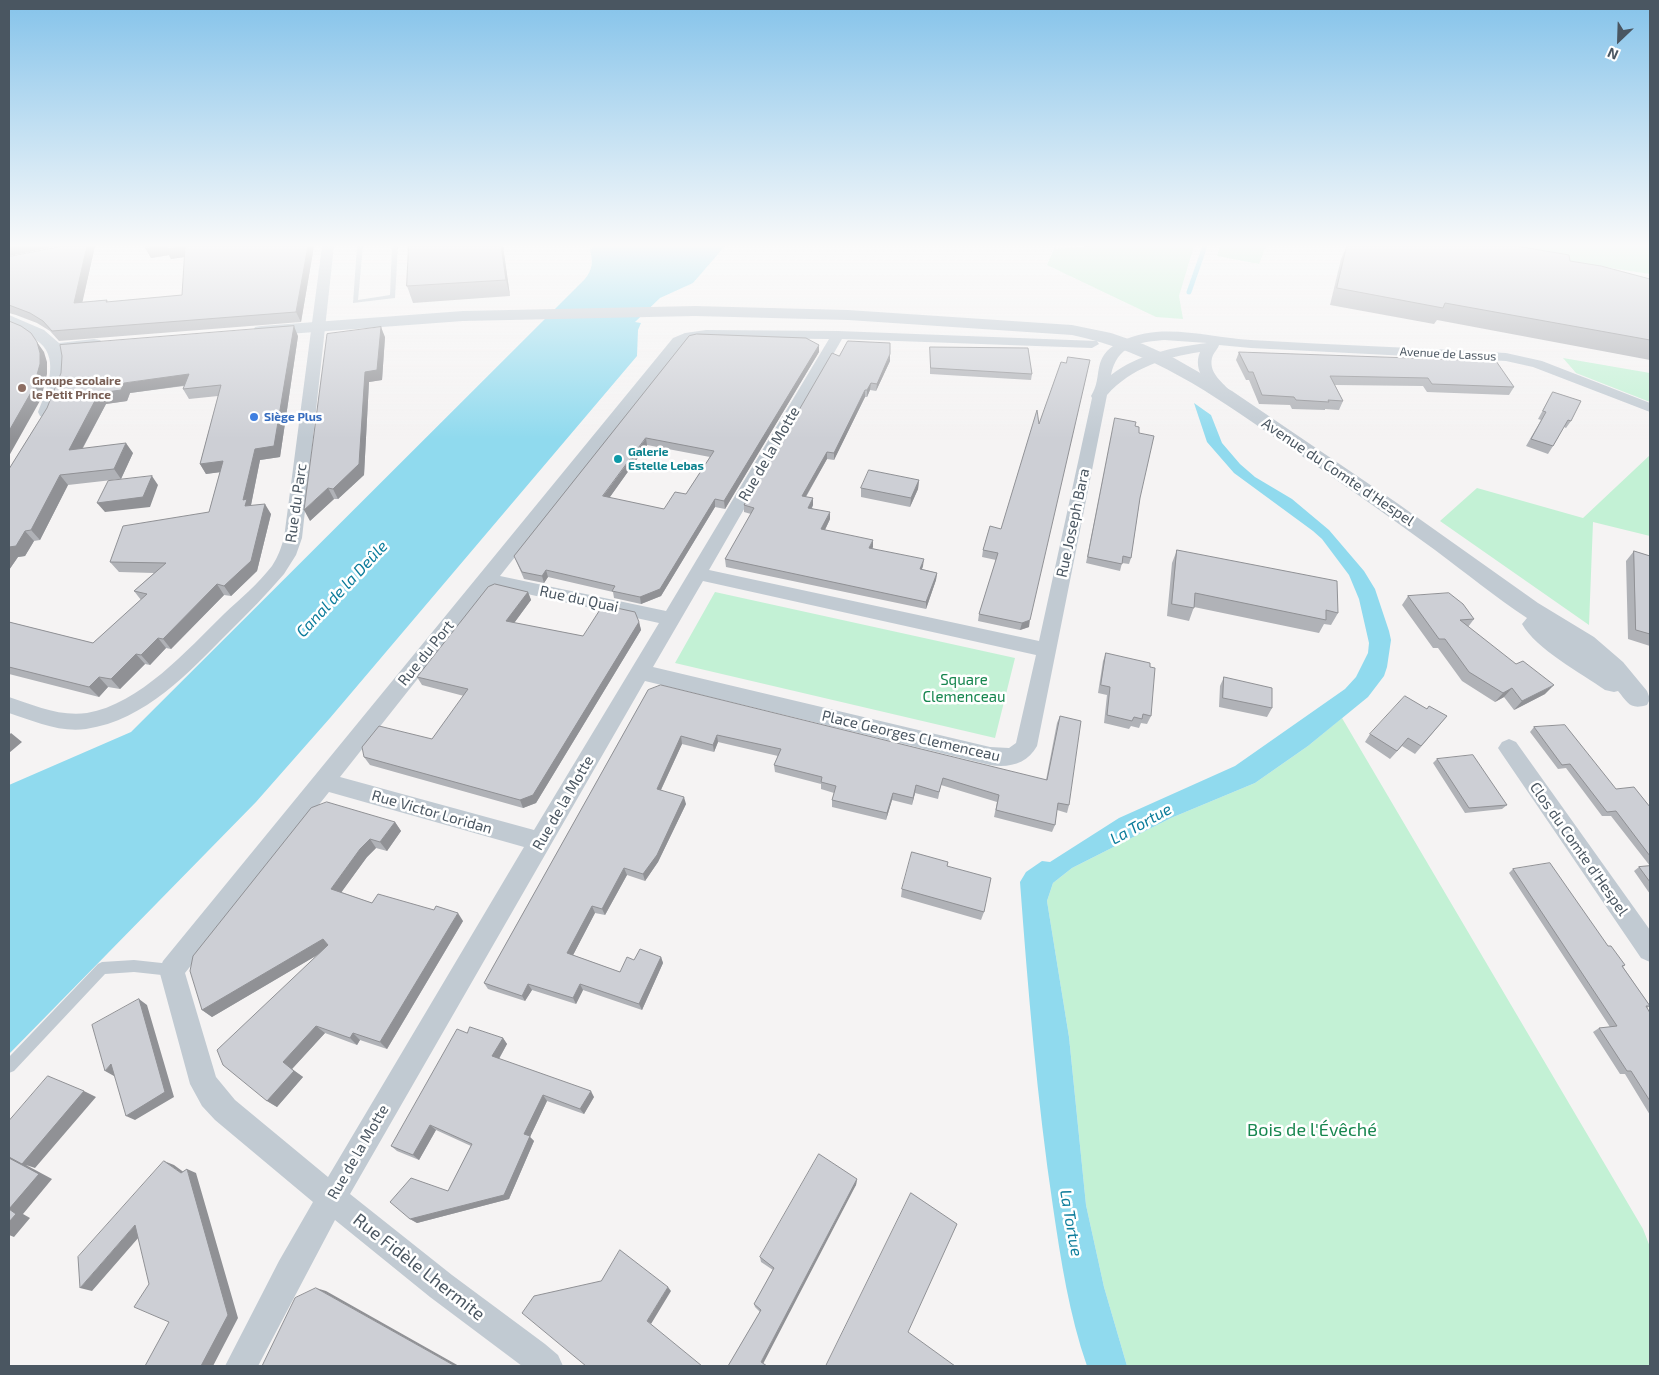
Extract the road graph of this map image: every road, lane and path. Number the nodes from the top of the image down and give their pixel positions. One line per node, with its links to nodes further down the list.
1 (320, 310): 3 (street, Rue du Parc)
2 (9, 320): 12 (street)
3 (318, 326): 4 (street, Avenue du Comte d'Hespel); 5 (street, Avenue du Comte d'Hespel); 24 (street, Rue du Parc)
4 (1000, 326): 8 (street, Avenue du Comte d'Hespel); 11 (street, Avenue du Comte d'Hespel)
5 (242, 332)
6 (838, 335): 8 (street); 18 (street, Rue de la Motte); 19 (street, Rue du Port)
7 (106, 343): 12 (street)
8 (1092, 344): 11 (street, Avenue du Comte d'Hespel)
9 (1237, 344): 10 (street, Avenue de Lassus); 11 (street, Avenue de Lassus); 16 (street, Avenue de Lassus)
10 (1213, 346): 13 (street, Avenue de Lassus); 15 (street)
11 (1120, 348): 13 (street, Avenue du Comte d'Hespel); 14 (street, Rue Joseph Bara)
12 (54, 349): 17 (street)
13 (1151, 361): 14 (street); 15 (street, Avenue du Comte d'Hespel); 23 (street, Avenue du Comte d'Hespel)
14 (1098, 396): 21 (street, Rue Joseph Bara)
15 (1233, 401): 23 (street, Avenue du Comte d'Hespel)
16 (1650, 408)
17 (36, 430)
18 (698, 574): 20 (street, Rue de la Motte); 21 (street)
19 (486, 578): 20 (street, Rue du Quai); 26 (street, Rue du Port)
20 (672, 619): 22 (street, Rue de la Motte)
21 (1047, 650): 22 (street, Place Georges Clemenceau)
22 (641, 672): 27 (street, Rue de la Motte)
23 (1644, 702)
24 (9, 705)
25 (1509, 748): 28 (street, Clos du Comte d'Hespel)
26 (323, 781): 27 (street, Rue Victor Loridan); 29 (street, Rue du Port)
27 (540, 842): 31 (street, Rue de la Motte)
28 (1650, 950)
29 (172, 970): 30 (lane); 31 (street, Rue Fidèle Lhermite)
30 (9, 1066)
31 (331, 1198): 32 (street, Rue de la Motte); 33 (street, Rue Fidèle Lhermite)
32 (241, 1366)
33 (547, 1366)

